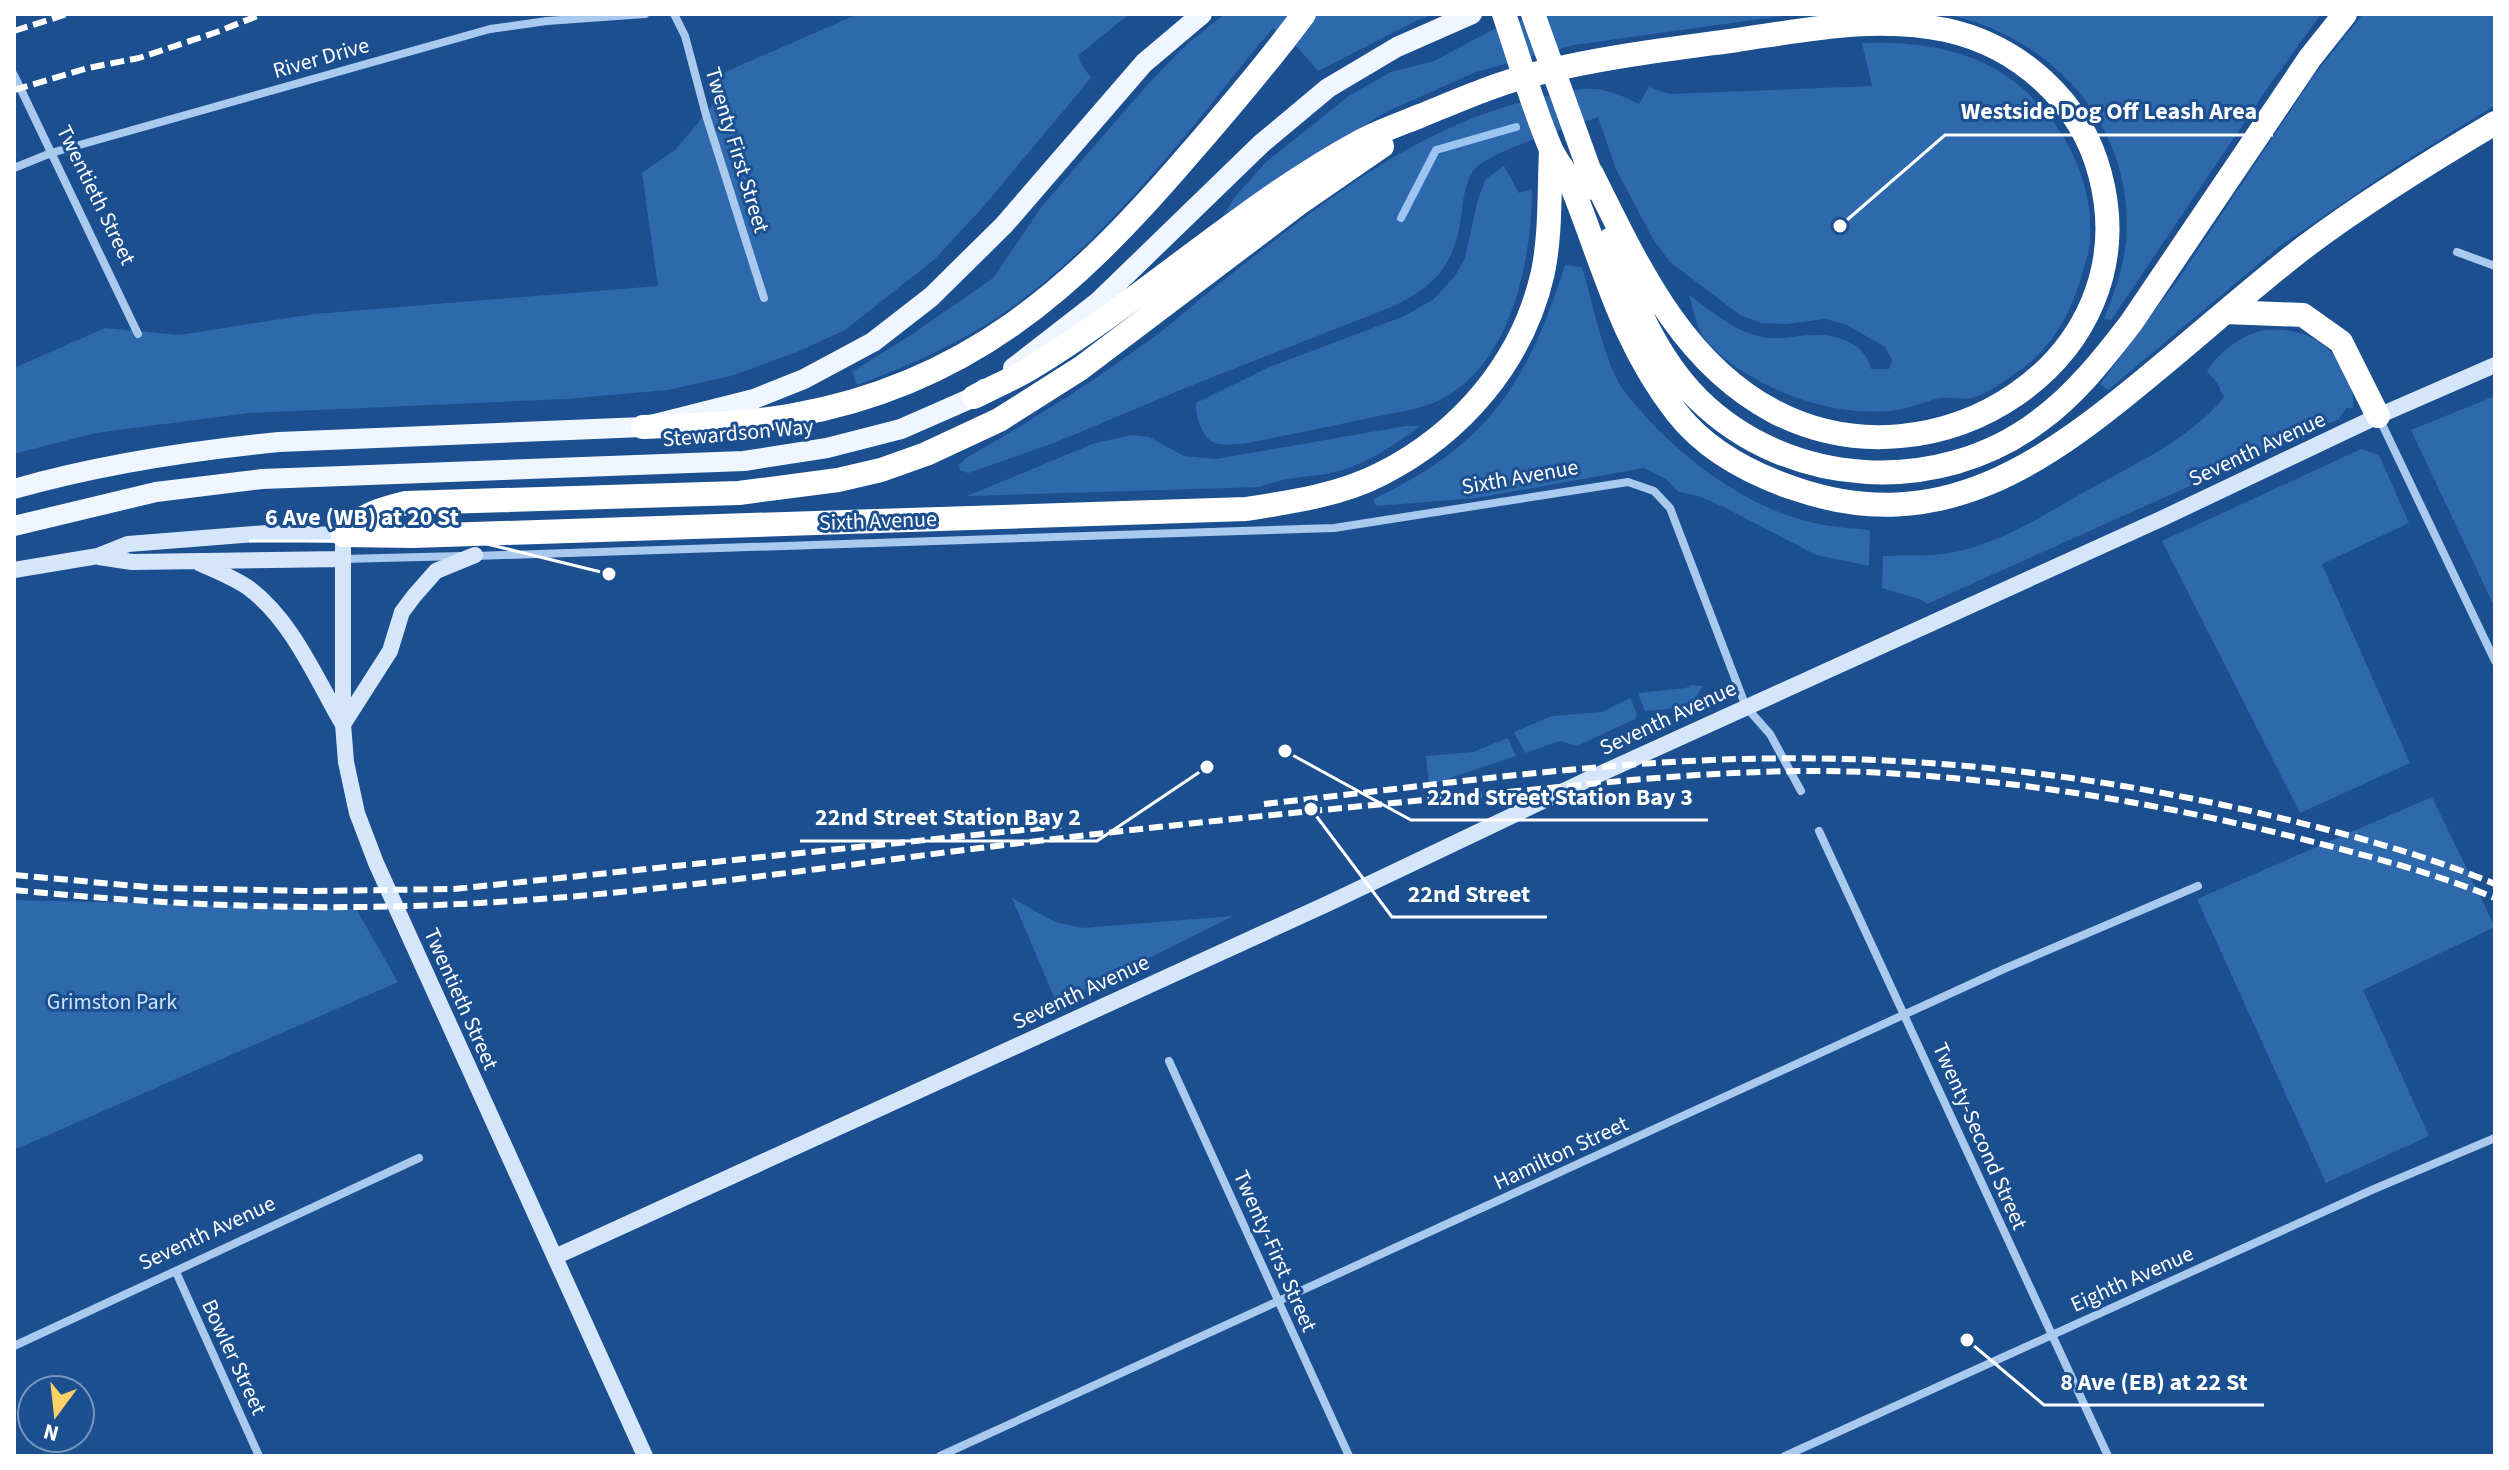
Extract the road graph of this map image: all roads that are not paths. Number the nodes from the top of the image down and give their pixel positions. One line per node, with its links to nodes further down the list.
1 (645, 14): 12 (street, River Drive)
2 (674, 14): 17 (street, Twenty First Street)
3 (1202, 14): 23 (main road, Stewardson Way)
4 (1304, 14): 23 (highway)
5 (1472, 14): 21 (main road, Stewardson Way)
6 (1504, 14): 14 (highway)
7 (1533, 14): 14 (highway)
8 (2345, 14): 14 (highway)
9 (14, 75): 12 (street, Twentieth Street)
10 (1476, 93): 14 (highway); 21 (highway); 26 (highway)
11 (2495, 123): 18 (highway)
12 (51, 153): 13 (street, River Drive); 19 (street, Twentieth Street)
13 (14, 168)
14 (1570, 180): 18 (highway); 26 (highway)
15 (2457, 252): 16 (street)
16 (2495, 266)
17 (764, 298)
18 (2226, 312): 22 (highway)
19 (138, 334)
20 (2495, 365): 22 (street, Seventh Avenue)
21 (974, 397): 25 (main road, Stewardson Way)
22 (2378, 416): 31 (street); 32 (street, Seventh Avenue)
23 (643, 427): 24 (main road, Stewardson Way)
24 (14, 489)
25 (14, 526)
26 (343, 547): 27 (street, Sixth Avenue); 28 (street, Sixth Avenue); 29 (street, Sixth Avenue); 33 (street, Twentieth Street)
27 (475, 555): 32 (street, Sixth Avenue); 33 (street)
28 (98, 556): 29 (street, Sixth Avenue); 30 (street, Sixth Avenue)
29 (197, 562): 33 (street)
30 (14, 570)
31 (2495, 661)
32 (1746, 707): 34 (street); 41 (street, Seventh Avenue)
33 (343, 724): 41 (street, Twentieth Street)
34 (1801, 791)
35 (1819, 831): 37 (street, Twenty-Second Street)
36 (2198, 886): 37 (street, Hamilton Street)
37 (1906, 1015): 43 (street, Hamilton Street); 44 (street, Twenty-Second Street)
38 (1169, 1061): 43 (street, Twenty-First Street)
39 (2495, 1138): 44 (street, Eighth Avenue)
40 (419, 1158): 42 (street, Seventh Avenue)
41 (557, 1256): 47 (street, Twentieth Street)
42 (176, 1272): 45 (street, Seventh Avenue); 46 (street, Bowler Street)
43 (1279, 1303): 48 (street, Hamilton Street); 49 (street, Twenty-First Street)
44 (2051, 1335): 50 (street, Eighth Avenue); 51 (street, Twenty-Second Street)
45 (14, 1346)
46 (259, 1456)
47 (645, 1456)
48 (940, 1456)
49 (1349, 1456)
50 (1785, 1456)
51 (2108, 1456)

